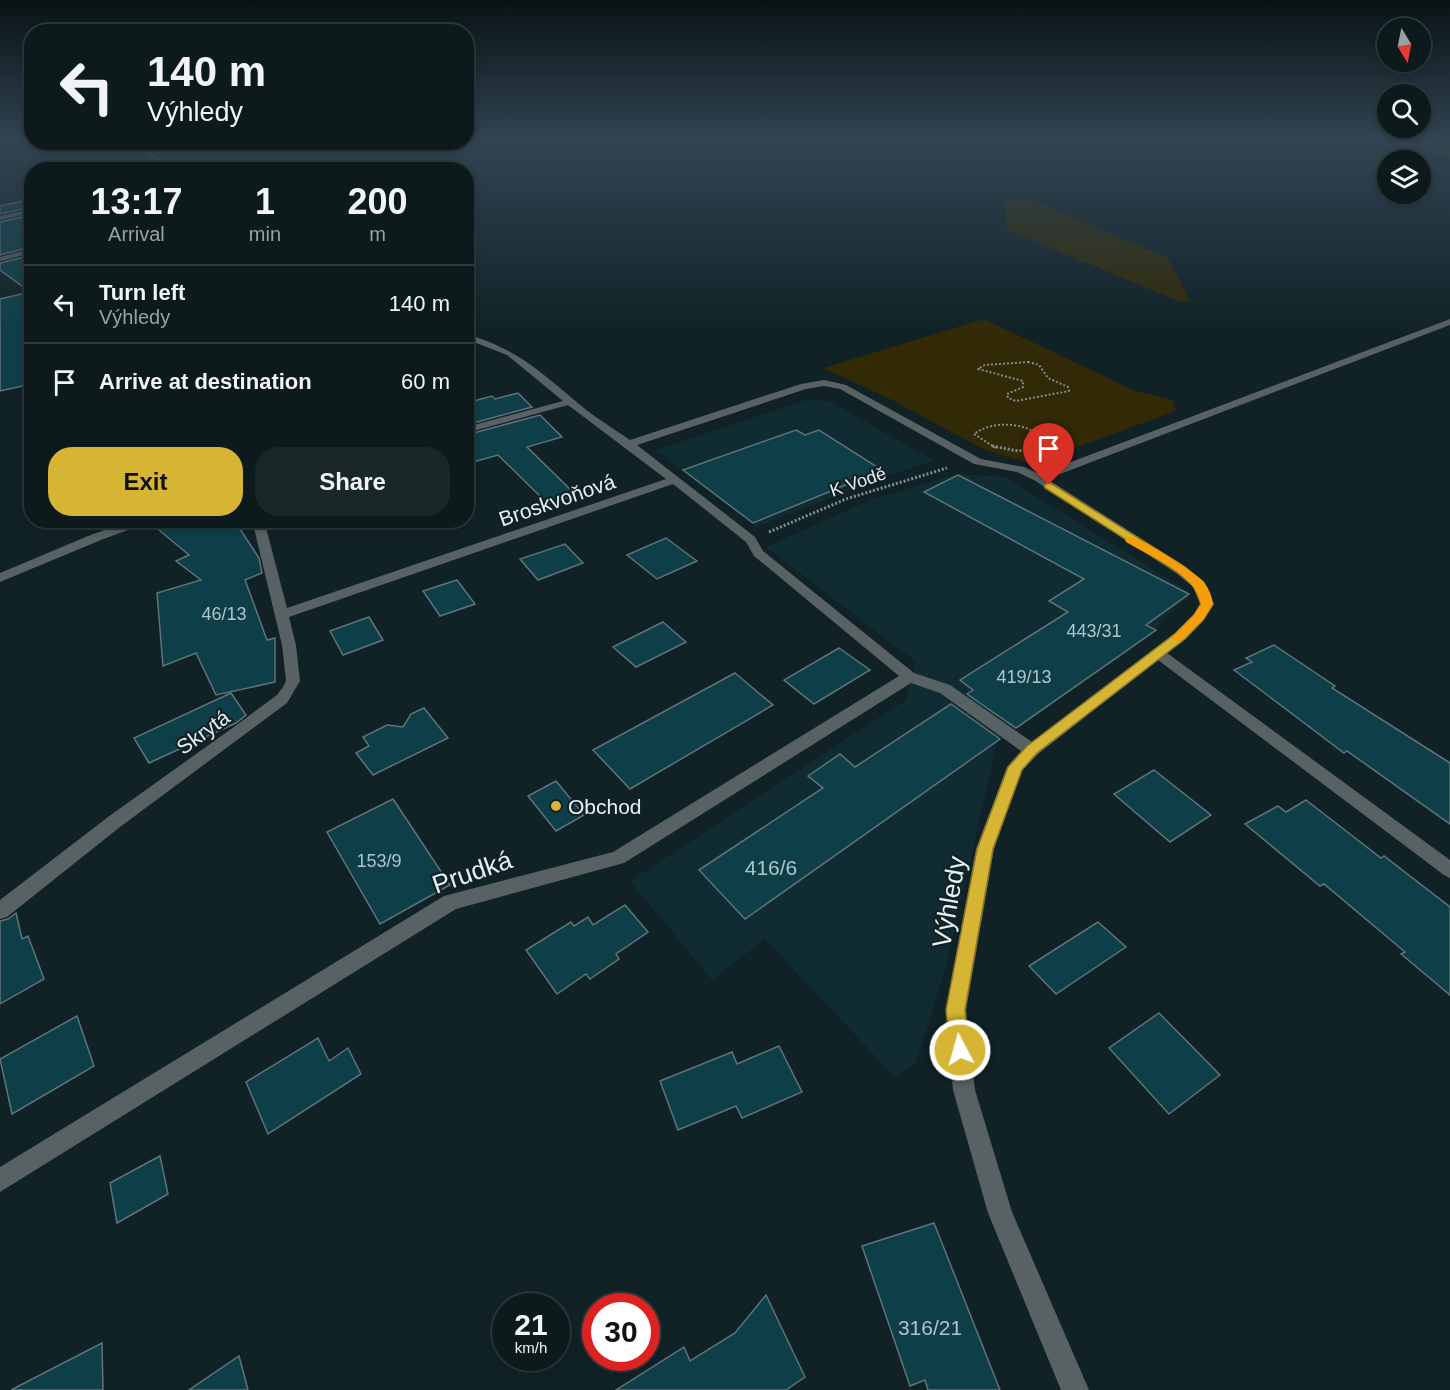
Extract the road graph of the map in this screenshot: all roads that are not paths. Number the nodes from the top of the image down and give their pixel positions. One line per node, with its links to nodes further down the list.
1 (24, 214): 2 (street)
2 (0, 218)
3 (24, 254): 4 (street)
4 (0, 259)
5 (1450, 322): 10 (street)
6 (474, 339): 7 (street)
7 (570, 402): 8 (street); 9 (street)
8 (474, 428)
9 (629, 444): 10 (street); 11 (street)
10 (1038, 478): 16 (street, Výhledy)
11 (674, 480): 15 (street, Broskvoňová); 17 (street)
12 (125, 528): 14 (street)
13 (260, 528): 15 (street, Skrytá)
14 (0, 579)
15 (283, 614): 20 (street, Skrytá)
16 (1158, 653): 18 (street, Výhledy); 19 (street)
17 (909, 677): 18 (street); 21 (street, Prudká)
18 (1032, 750): 22 (street, Výhledy)
19 (1450, 870)
20 (0, 911)
21 (0, 1180)
22 (1069, 1387)

